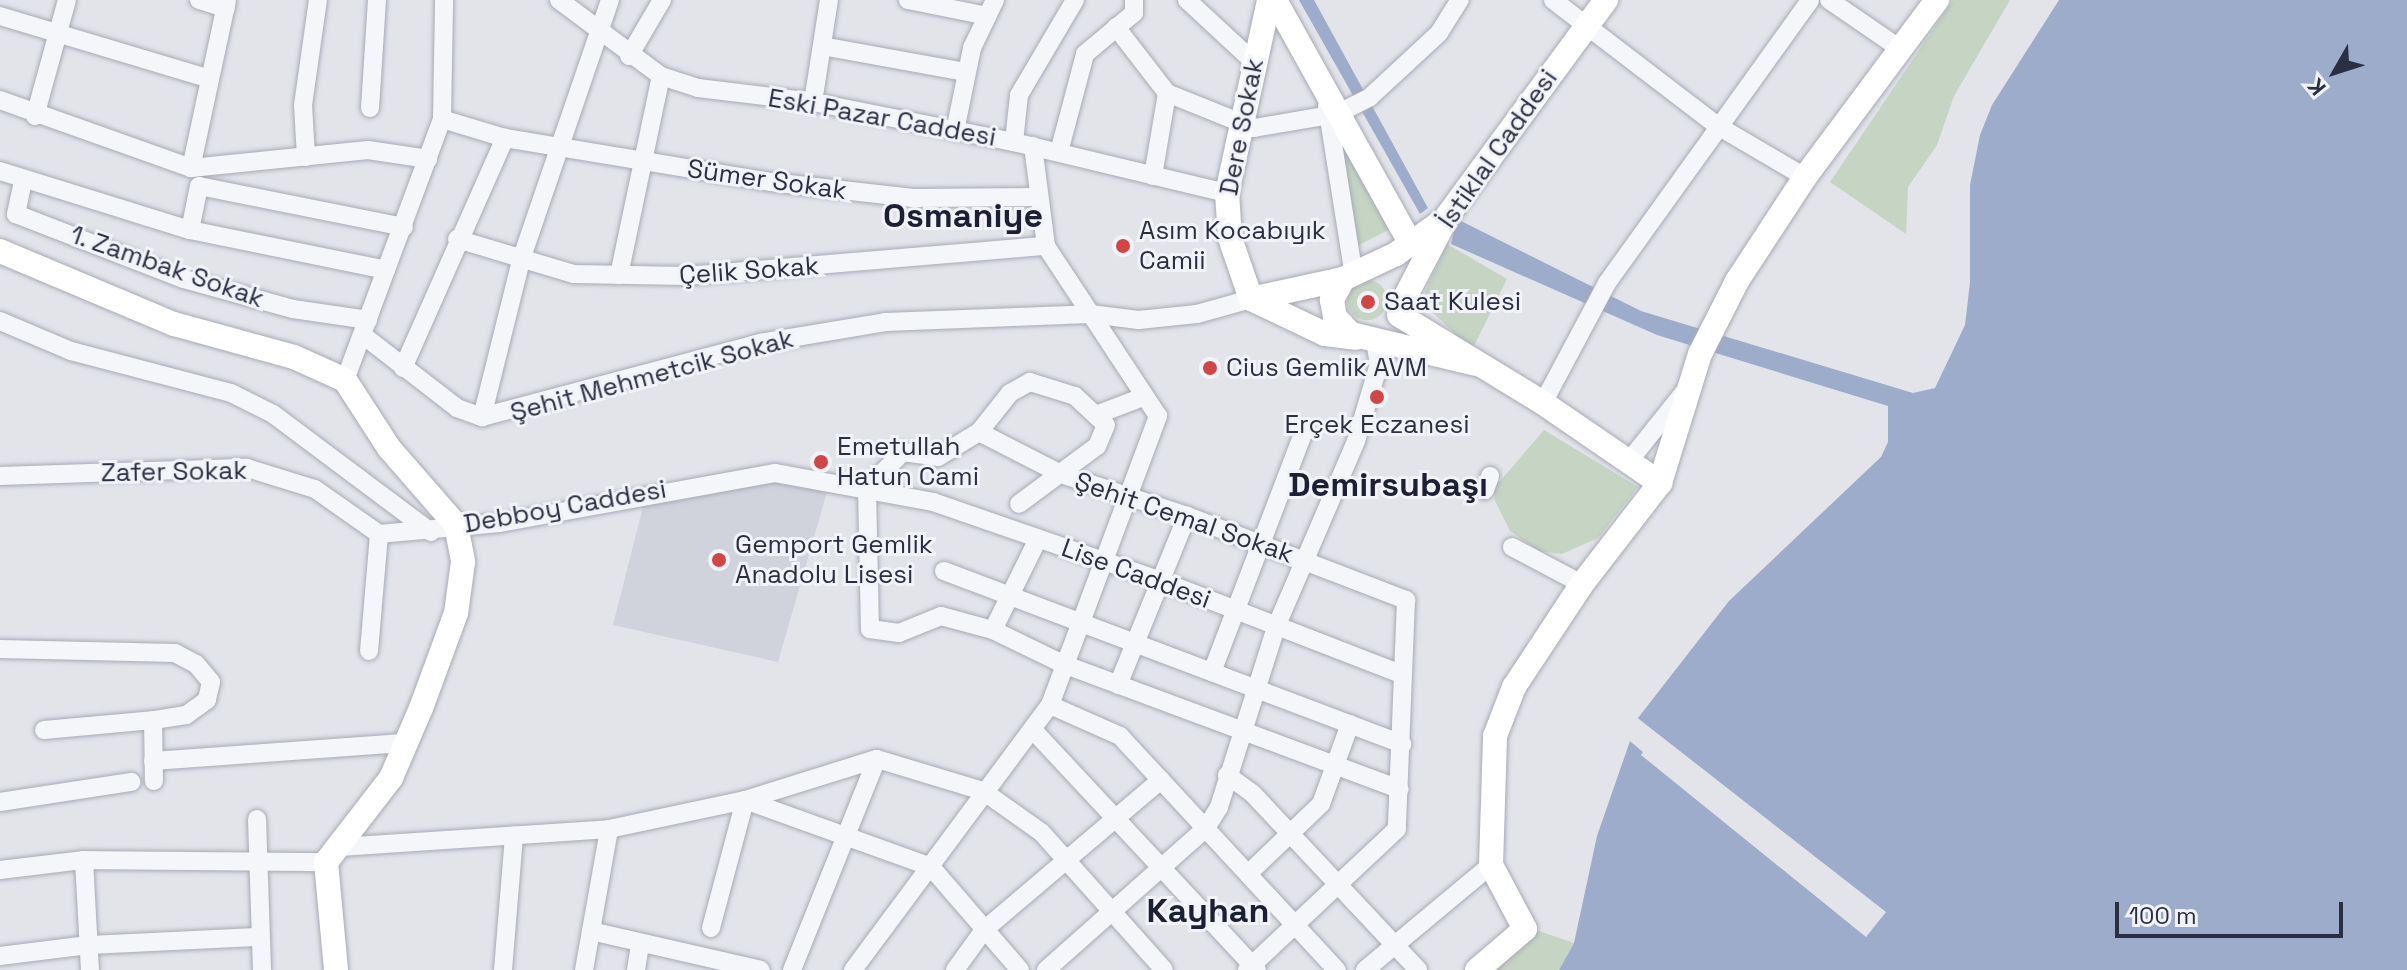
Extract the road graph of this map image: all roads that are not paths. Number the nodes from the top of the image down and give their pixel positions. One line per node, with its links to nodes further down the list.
1 (67, 0): 27 (street)
2 (199, 0): 22 (street)
3 (318, 0): 51 (street)
4 (377, 0): 40 (street)
5 (444, 0): 42 (street)
6 (559, 0): 28 (street, Eski Pazar Caddesi)
7 (610, 0): 28 (street)
8 (662, 0): 31 (street)
9 (829, 0): 29 (street)
10 (908, 0): 23 (street)
11 (1075, 0): 47 (street)
12 (1134, 0): 25 (street)
13 (1187, 0): 32 (street)
14 (1269, 0): 32 (street, Dere Sokak)
15 (1275, 0): 39 (street)
16 (1460, 0): 39 (street)
17 (1553, 0): 26 (street)
18 (1606, 0): 26 (street, İstiklal Caddesi)
19 (1810, 0): 44 (street)
20 (1829, 0): 30 (street)
21 (1937, 0): 30 (street)
22 (226, 4): 35 (street)
23 (991, 8): 33 (street)
24 (0, 16): 27 (street)
25 (1116, 27): 36 (street); 50 (street)
26 (1585, 27): 44 (street); 63 (street, İstiklal Caddesi)
27 (58, 32): 35 (street); 41 (street)
28 (601, 32): 31 (street, Eski Pazar Caddesi); 49 (street)
29 (822, 46): 33 (street); 38 (street)
30 (1902, 50): 57 (street)
31 (629, 56): 34 (street, Eski Pazar Caddesi)
32 (1254, 62): 43 (street, Dere Sokak)
33 (965, 72): 45 (street)
34 (661, 76): 38 (street, Eski Pazar Caddesi); 53 (street)
35 (210, 79): 54 (street)
36 (1167, 93): 43 (street); 56 (street)
37 (0, 100): 41 (street)
38 (813, 102): 45 (street, Eski Pazar Caddesi)
39 (1341, 106): 43 (street); 63 (street); 69 (street)
40 (370, 108)
41 (35, 116): 54 (street)
42 (442, 119): 46 (street, Sümer Sokak); 52 (street)
43 (1241, 123): 59 (street, Dere Sokak)
44 (1718, 126): 57 (street); 83 (street)
45 (955, 131): 47 (street, Eski Pazar Caddesi)
46 (505, 138): 49 (street, Sümer Sokak); 64 (street)
47 (1014, 142): 48 (street, Eski Pazar Caddesi)
48 (1033, 146): 50 (street, Eski Pazar Caddesi); 60 (street)
49 (560, 147): 53 (street, Sümer Sokak); 67 (street)
50 (1059, 152): 56 (street, Eski Pazar Caddesi)
51 (306, 157): 52 (street); 54 (street)
52 (428, 159): 61 (street)
53 (641, 162): 60 (street, Sümer Sokak); 70 (street)
54 (191, 168)
55 (0, 171): 58 (street)
56 (1153, 176): 59 (street, Eski Pazar Caddesi)
57 (1805, 177): 81 (street)
58 (23, 181): 62 (street); 75 (street, 1. Zambak Sokak)
59 (1227, 193): 71 (street, Dere Sokak)
60 (1037, 197): 65 (street)
61 (404, 227): 62 (street); 68 (street)
62 (190, 230): 68 (street)
63 (1432, 234): 69 (street); 72 (street, İstiklal Caddesi); 77 (street)
64 (457, 239): 67 (street, Çelik Sokak); 79 (street)
65 (1046, 246): 70 (street, Çelik Sokak); 73 (street)
66 (0, 251): 80 (street)
67 (522, 257): 70 (street, Çelik Sokak); 85 (street)
68 (386, 270): 75 (street)
69 (1355, 272): 71 (street); 72 (street); 76 (street)
70 (619, 275)
71 (1251, 299): 73 (street, Şehit Mehmetcik Sokak); 76 (street)
72 (1400, 310): 76 (street); 77 (street)
73 (1090, 314): 82 (street); 85 (street, Şehit Mehmetcik Sokak)
74 (0, 321): 97 (street)
75 (366, 328): 79 (street, Şehit Mehmetcik Sokak); 80 (street)
76 (1374, 337): 78 (street); 103 (street)
77 (1447, 345): 78 (street)
78 (1476, 364): 83 (street)
79 (403, 368): 85 (street, Şehit Mehmetcik Sokak)
80 (345, 380): 96 (street)
81 (1690, 386): 88 (street); 91 (street)
82 (1143, 397): 84 (street); 93 (street)
83 (1543, 403): 88 (street)
84 (1096, 415): 87 (street); 89 (street)
85 (482, 417)
86 (1304, 431): 100 (street)
87 (979, 432): 89 (street, Şehit Cemal Sokak); 92 (street)
88 (1629, 461): 91 (street)
89 (1061, 474): 93 (street, Şehit Cemal Sokak); 94 (street)
90 (0, 476): 98 (street, Zafer Sokak)
91 (1660, 483): 106 (street)
92 (867, 488): 96 (street, Debboy Caddesi); 99 (street, Lise Caddesi); 111 (street)
93 (1130, 495): 95 (street, Şehit Cemal Sokak); 102 (street)
94 (1019, 504)
95 (1187, 516): 100 (street, Şehit Cemal Sokak); 105 (street)
96 (456, 525): 97 (street, Debboy Caddesi); 126 (street)
97 (431, 532): 98 (street, Debboy Caddesi)
98 (379, 534): 114 (street)
99 (1038, 539): 102 (street, Lise Caddesi); 107 (street)
100 (1259, 543): 103 (street, Şehit Cemal Sokak); 108 (street)
101 (1512, 547): 106 (street)
102 (1103, 559): 105 (street, Lise Caddesi); 109 (street)
103 (1306, 561): 110 (street); 117 (street, Şehit Cemal Sokak)
104 (944, 571): 107 (street)
105 (1161, 581): 108 (street, Lise Caddesi); 112 (street)
106 (1582, 584): 151 (street)
107 (1009, 598): 109 (street); 111 (street)
108 (1234, 609): 110 (street, Lise Caddesi); 116 (street)
109 (1078, 624): 112 (street); 115 (street)
110 (1276, 627): 117 (street, Lise Caddesi); 119 (street)
111 (993, 630): 115 (street)
112 (1134, 644): 116 (street); 118 (street)
113 (0, 649): 121 (street)
114 (369, 651)
115 (1063, 664): 118 (street); 120 (street)
116 (1212, 672): 119 (street)
117 (1401, 674): 127 (street)
118 (1118, 685): 125 (street)
119 (1256, 688): 122 (street); 125 (street)
120 (1050, 705): 124 (street); 132 (street)
121 (153, 720): 123 (street); 129 (street)
122 (1350, 724): 127 (street); 130 (street)
123 (44, 730)
124 (1033, 730): 136 (street); 139 (street)
125 (1241, 730): 130 (street); 131 (street)
126 (406, 743): 129 (street); 146 (street)
127 (1402, 744): 135 (street)
128 (877, 759): 136 (street); 137 (street); 145 (street)
129 (153, 761): 133 (street)
130 (1336, 765): 135 (street); 143 (street)
131 (1227, 775): 141 (street); 143 (street)
132 (1161, 780): 139 (street); 141 (street)
133 (154, 781)
134 (131, 782): 138 (street)
135 (1400, 789): 155 (street)
136 (983, 791): 147 (street); 152 (street)
137 (745, 800): 142 (street); 145 (street); 158 (street)
138 (0, 802)
139 (1116, 815): 147 (street); 150 (street)
140 (257, 819): 149 (street)
141 (1206, 828): 150 (street); 154 (street)
142 (609, 829): 144 (street); 160 (street)
143 (1290, 833): 154 (street); 155 (street)
144 (514, 835): 146 (street); 170 (street)
145 (849, 837): 152 (street); 174 (street)
146 (333, 854): 149 (street); 169 (street)
147 (1065, 859): 156 (street); 159 (street)
148 (84, 860): 149 (street); 153 (street); 163 (street)
149 (258, 861): 161 (street)
150 (1161, 864): 156 (street); 166 (street)
151 (1491, 865): 164 (street); 183 (street)
152 (931, 867): 159 (street); 175 (street)
153 (0, 870)
154 (1248, 874): 157 (street)
155 (1338, 884): 157 (street); 164 (street)
156 (1111, 911): 178 (street); 179 (street)
157 (1294, 926): 166 (street); 180 (street)
158 (711, 928)
159 (984, 930): 176 (street); 177 (street)
160 (591, 931): 162 (street); 171 (street)
161 (258, 937): 163 (street); 168 (street)
162 (640, 944): 172 (street); 173 (street)
163 (88, 945): 165 (street); 167 (street)
164 (1394, 945): 181 (street); 182 (street)
165 (0, 956)
166 (1252, 968)
167 (90, 970)
168 (262, 970)
169 (336, 970)
170 (503, 970)
171 (584, 970)
172 (636, 970)
173 (761, 970)
174 (792, 970)
175 (853, 970)
176 (955, 970)
177 (1020, 970)
178 (1046, 970)
179 (1164, 970)
180 (1337, 970)
181 (1365, 970)
182 (1418, 970)
183 (1477, 970)

